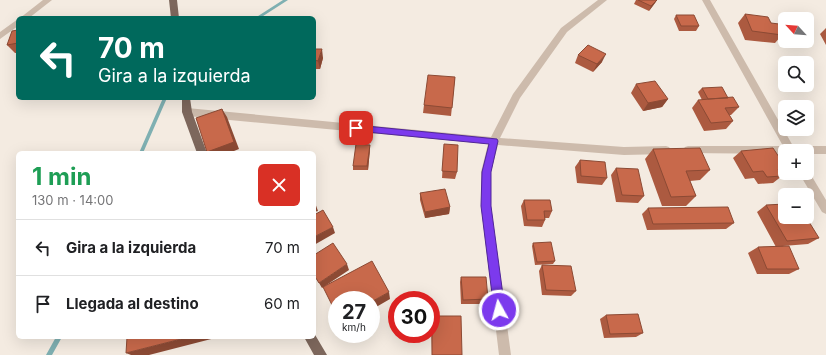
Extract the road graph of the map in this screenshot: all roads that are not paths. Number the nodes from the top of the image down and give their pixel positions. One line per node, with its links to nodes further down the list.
1 (48, 0): 5 (street)
2 (173, 0): 6 (main road)
3 (602, 0): 11 (street)
4 (706, 0): 12 (street)
5 (27, 16)
6 (175, 16)
7 (16, 24): 8 (street)
8 (1, 35)
9 (186, 100): 10 (main road)
10 (188, 112): 11 (street); 16 (main road)
11 (494, 141): 13 (street); 21 (street)
12 (787, 144)
13 (778, 150)
14 (814, 150): 15 (street)
15 (826, 150)
16 (201, 151)
17 (808, 180): 18 (street)
18 (826, 209)
19 (311, 339): 20 (main road)
20 (321, 355)
21 (505, 355)

